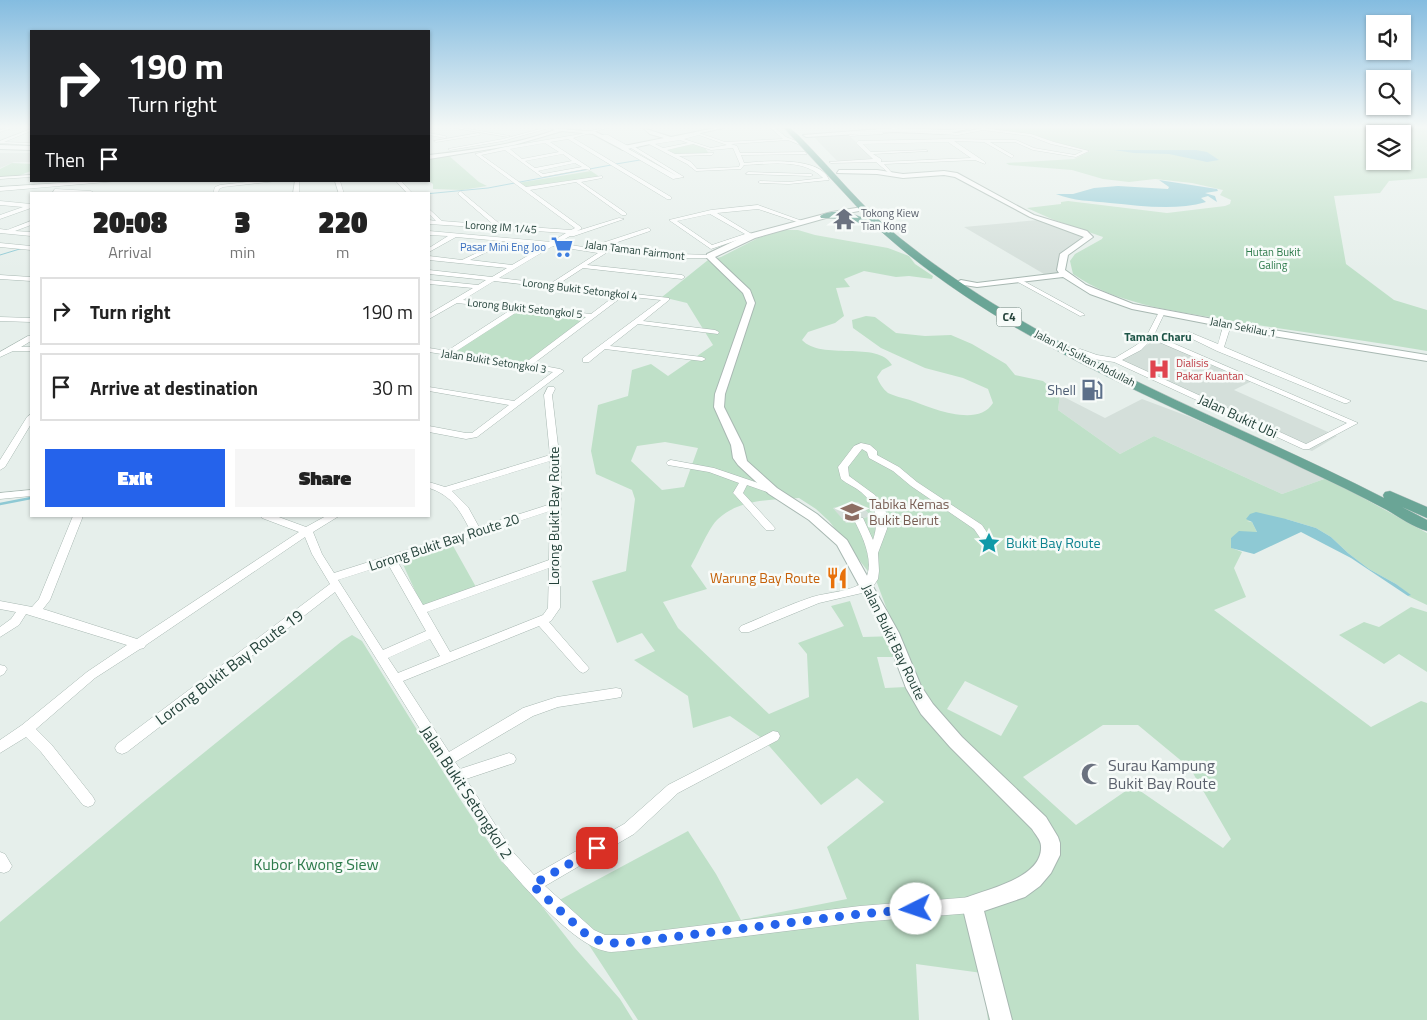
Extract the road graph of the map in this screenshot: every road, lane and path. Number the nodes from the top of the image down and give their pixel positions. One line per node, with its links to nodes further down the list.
1 (22, 176): 13 (street)
2 (30, 176): 13 (street)
3 (508, 176): 23 (street)
4 (598, 176): 15 (street)
5 (631, 176): 28 (street)
6 (671, 176): 7 (street)
7 (680, 176)
8 (828, 176): 19 (street)
9 (831, 176): 30 (main road, Jalan Al-Sultan Abdullah / C4)
10 (833, 176): 30 (main road)
11 (834, 176): 21 (main road, Jalan Al-Sultan Abdullah / C4)
12 (958, 176): 65 (street)
13 (18, 177): 14 (street)
14 (0, 178)
15 (577, 181): 23 (street); 38 (street)
16 (102, 182): 22 (street)
17 (260, 182): 20 (street)
18 (399, 182): 26 (street)
19 (760, 182)
20 (245, 183): 25 (street)
21 (851, 184)
22 (0, 189): 24 (street)
23 (526, 189): 44 (street)
24 (68, 192)
25 (216, 192)
26 (409, 192)
27 (460, 193): 43 (street)
28 (669, 198)
29 (2, 204): 31 (street)
30 (859, 205): 36 (main road); 58 (main road, Jalan Al-Sultan Abdullah / C4)
31 (30, 206)
32 (30, 206): 37 (street)
33 (430, 212): 42 (street)
34 (711, 212): 41 (street); 50 (street); 59 (street)
35 (880, 214): 58 (main road, Jalan Al-Sultan Abdullah / C4)
36 (828, 215): 41 (street); 58 (main road)
37 (0, 217)
38 (622, 217): 44 (street); 51 (street)
39 (30, 222): 46 (street)
40 (430, 222): 42 (street, Lorong IM 1/45)
41 (802, 222): 50 (street)
42 (441, 223): 43 (street, Lorong IM 1/45)
43 (500, 227): 44 (street, Lorong IM 1/45)
44 (576, 230): 51 (street)
45 (648, 230): 56 (street)
46 (3, 231): 48 (street)
47 (430, 233): 49 (street, Jalan Taman Fairmont)
48 (30, 234)
49 (456, 235): 52 (street, Jalan Taman Fairmont); 55 (street)
50 (751, 235): 59 (street)
51 (566, 236): 52 (street)
52 (557, 242): 56 (street, Jalan Taman Fairmont); 63 (street)
53 (0, 245): 54 (street)
54 (30, 248)
55 (430, 249)
56 (604, 249): 59 (street, Jalan Taman Fairmont); 62 (street)
57 (487, 250): 61 (street)
58 (914, 250): 72 (main road, Jalan Al-Sultan Abdullah / C4); 131 (main road, Jalan Al-Sultan Abdullah / C4)
59 (710, 251): 122 (street, Jalan Bukit Bay Route)
60 (430, 258): 61 (street)
61 (464, 261): 63 (street)
62 (582, 266): 67 (street); 74 (street)
63 (514, 267): 68 (street)
64 (430, 272): 68 (street, Lorong Bukit Setongkol 4)
65 (1064, 275): 70 (street); 82 (street, Jalan Sekilau 1)
66 (0, 277): 69 (street)
67 (682, 277)
68 (494, 278): 74 (street, Lorong Bukit Setongkol 4); 75 (street)
69 (30, 279)
70 (1018, 280): 73 (street); 83 (street)
71 (430, 282): 75 (street)
72 (961, 282): 73 (street); 77 (main road, Jalan Al-Sultan Abdullah / C4)
73 (990, 284): 77 (street)
74 (552, 285): 76 (street, Lorong Bukit Setongkol 4)
75 (479, 287): 78 (street)
76 (623, 293): 85 (street); 89 (street, Lorong Bukit Setongkol 4)
77 (983, 296): 102 (main road, Jalan Al-Sultan Abdullah / C4)
78 (457, 300): 79 (street, Lorong Bukit Setongkol 5); 81 (street)
79 (518, 308): 85 (street, Lorong Bukit Setongkol 5); 103 (street)
80 (430, 309): 81 (street)
81 (441, 310): 84 (street)
82 (1162, 312): 91 (street, Jalan Sekilau 1); 94 (street)
83 (1082, 315)
84 (430, 316)
85 (593, 316): 109 (street)
86 (0, 319): 87 (street)
87 (10, 319): 88 (street); 90 (street)
88 (30, 320)
89 (636, 322): 92 (street); 96 (street)
90 (0, 324)
91 (1227, 325): 99 (street); 105 (street, Jalan Sekilau 1)
92 (716, 332)
93 (1186, 334): 99 (street)
94 (1151, 336): 108 (street); 108 (street, Jalan Bukit Ubi)
95 (30, 339): 97 (street)
96 (603, 347): 106 (street); 107 (street)
97 (11, 349): 98 (street); 100 (street); 104 (street)
98 (30, 349)
99 (1220, 349): 112 (street)
100 (0, 350)
101 (430, 350): 103 (street, Jalan Bukit Setongkol 3)
102 (1080, 351): 108 (street, Jalan Bukit Ubi); 126 (main road, Jalan Al-Sultan Abdullah / C4)
103 (448, 354): 109 (street, Jalan Bukit Setongkol 3)
104 (0, 355)
105 (1427, 358)
106 (702, 359)
107 (586, 360)
108 (1116, 360)
109 (526, 366): 113 (street, Jalan Bukit Setongkol 3)
110 (551, 388): 116 (street, Lorong Bukit Bay Route)
111 (430, 389): 113 (street)
112 (1347, 401)
113 (517, 404): 115 (street)
114 (30, 419): 118 (street)
115 (430, 429)
116 (553, 457): 121 (street); 125 (street, Lorong Bukit Bay Route)
117 (672, 463): 119 (street)
118 (0, 467)
119 (744, 483): 122 (street); 132 (street)
120 (430, 485): 121 (street)
121 (444, 490): 134 (street)
122 (773, 491): 140 (street, Jalan Bukit Bay Route)
123 (30, 493): 124 (street)
124 (0, 496)
125 (556, 506): 134 (street, Lorong Bukit Bay Route 20); 138 (street, Lorong Bukit Bay Route)
126 (1427, 513)
127 (78, 517): 142 (street)
128 (269, 517): 133 (street)
129 (332, 517): 133 (street)
130 (859, 520): 136 (street)
131 (1427, 526)
132 (770, 528)
133 (307, 531): 139 (street, Jalan Bukit Setongkol 2); 148 (street)
134 (476, 532): 137 (street, Lorong Bukit Bay Route 20)
135 (989, 543): 136 (street)
136 (872, 554): 140 (street)
137 (391, 559): 139 (street, Lorong Bukit Bay Route 20); 143 (street)
138 (556, 562): 143 (street); 144 (street, Lorong Bukit Bay Route)
139 (334, 581): 149 (street, Jalan Bukit Setongkol 2); 157 (street, Lorong Bukit Bay Route 19)
140 (866, 586): 145 (street); 163 (street, Jalan Bukit Bay Route)
141 (0, 605): 142 (street)
142 (29, 610): 146 (street); 148 (street)
143 (420, 610): 147 (street)
144 (546, 617): 150 (street); 151 (street)
145 (746, 629)
146 (0, 633)
147 (433, 633): 149 (street); 150 (street)
148 (140, 645): 154 (street)
149 (381, 656): 152 (street, Jalan Bukit Setongkol 2)
150 (448, 658): 152 (street)
151 (583, 668)
152 (395, 679): 159 (street, Jalan Bukit Setongkol 2)
153 (616, 693): 159 (street)
154 (27, 729): 156 (street); 161 (street)
155 (773, 736): 162 (street)
156 (0, 747)
157 (122, 748)
158 (509, 759): 160 (street)
159 (446, 760): 160 (street, Jalan Bukit Setongkol 2)
160 (456, 776): 162 (street, Jalan Bukit Setongkol 2)
161 (88, 801)
162 (532, 885): 163 (street, Jalan Bukit Setongkol 2)
163 (972, 905): 164 (street)
164 (1001, 1020)

